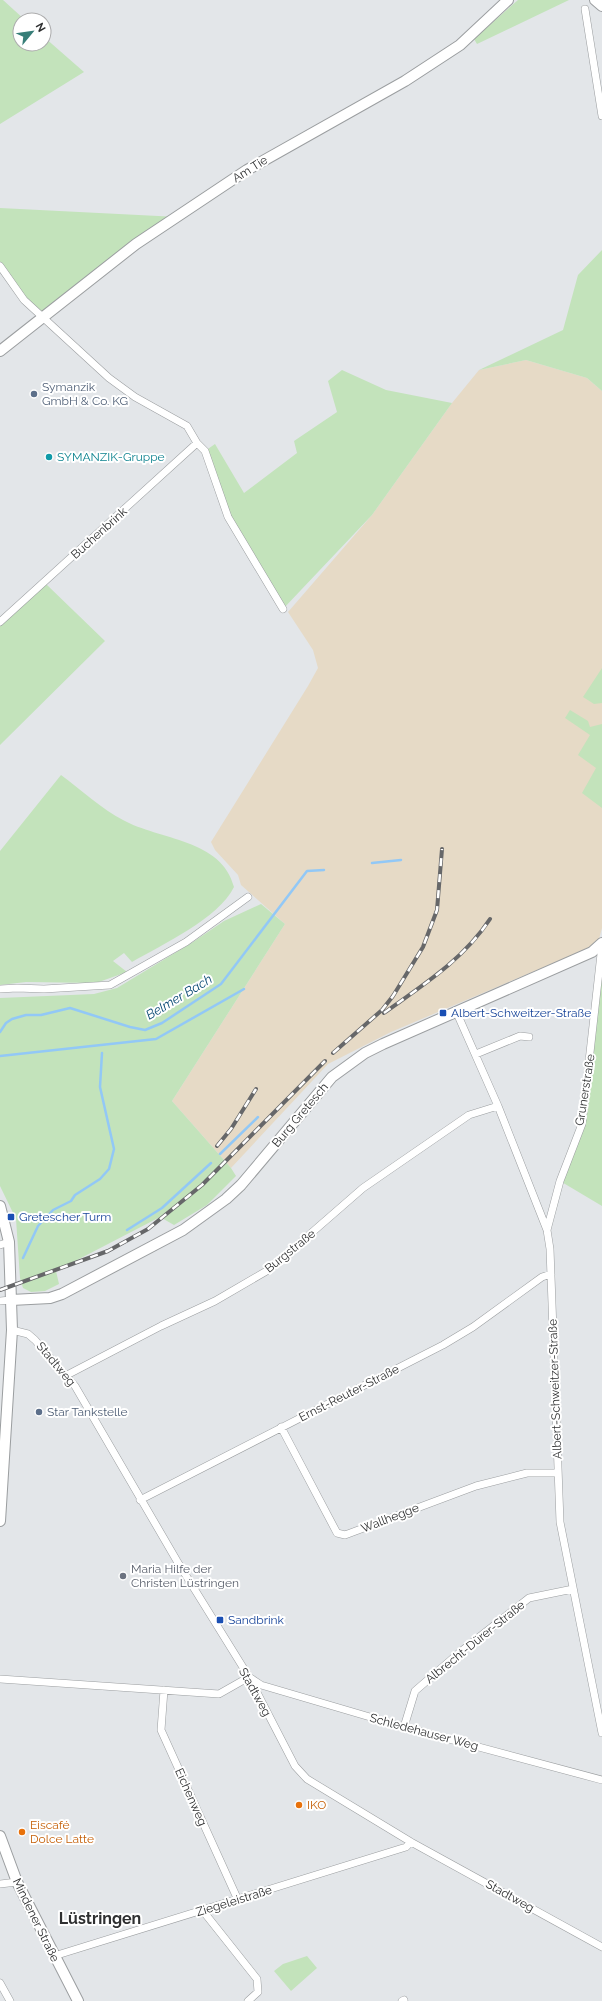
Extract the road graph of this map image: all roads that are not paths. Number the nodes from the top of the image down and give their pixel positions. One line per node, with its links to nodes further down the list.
1 (508, 0): 5 (street, Am Tie)
2 (585, 9): 3 (street)
3 (602, 116)
4 (0, 266): 5 (street)
5 (42, 317): 6 (street, Am Tie); 7 (street)
6 (0, 351)
7 (198, 443): 8 (street); 9 (street, Buchenbrink)
8 (283, 609)
9 (0, 622)
10 (248, 897): 12 (street)
11 (602, 944): 13 (street, Burg Gretesch); 18 (street, Grunerstraße)
12 (0, 989)
13 (456, 1011): 15 (street, Albert-Schweitzer-Straße); 21 (street, Burg Gretesch)
14 (529, 1037): 15 (street)
15 (476, 1054): 16 (street, Albert-Schweitzer-Straße)
16 (498, 1106): 18 (street, Albert-Schweitzer-Straße); 24 (street, Burgstraße)
17 (0, 1206): 19 (street)
18 (547, 1230): 20 (street, Albert-Schweitzer-Straße)
19 (4, 1243): 21 (street)
20 (551, 1274): 25 (street, Ernst-Reuter-Straße); 26 (street, Albert-Schweitzer-Straße)
21 (12, 1300): 22 (street); 23 (street)
22 (0, 1301)
23 (12, 1330): 24 (street, Stadtweg); 28 (street)
24 (67, 1374): 27 (street, Stadtweg)
25 (281, 1426): 26 (street, Wallhegge); 27 (street, Ernst-Reuter-Straße)
26 (558, 1473): 29 (street, Albert-Schweitzer-Straße)
27 (140, 1500): 30 (street, Stadtweg)
28 (0, 1521)
29 (573, 1589): 33 (street, Albrecht-Dürer-Straße); 34 (street, Albert-Schweitzer-Straße)
30 (248, 1677): 32 (street); 33 (street, Schledehauser Weg); 37 (street, Stadtweg)
31 (0, 1679): 32 (street)
32 (164, 1690): 40 (street, Eichenweg)
33 (404, 1727): 35 (street, Schledehauser Weg)
34 (602, 1733)
35 (602, 1780)
36 (0, 1836): 38 (street, Mindener Straße)
37 (411, 1842): 40 (street, Ziegeleistraße); 42 (street, Stadtweg)
38 (17, 1882): 39 (street); 43 (street, Mindener Straße)
39 (0, 1884)
40 (238, 1900): 41 (street, Ziegeleistraße)
41 (203, 1911): 43 (street, Ziegeleistraße); 47 (street)
42 (602, 1947)
43 (54, 1956): 46 (street, Mindener Straße)
44 (0, 1983): 45 (street)
45 (10, 2001)
46 (78, 2001)
47 (248, 2001)

